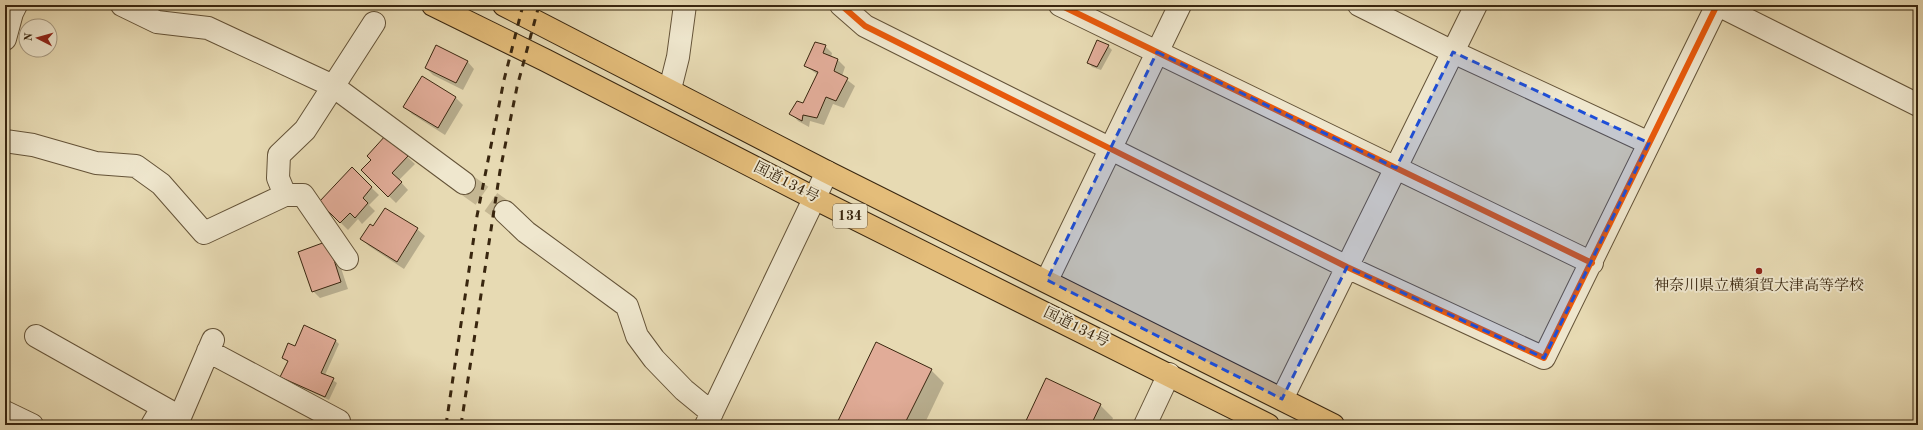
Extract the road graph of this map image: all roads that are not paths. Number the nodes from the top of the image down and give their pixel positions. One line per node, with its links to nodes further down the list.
1 (122, 5): 16 (street)
2 (433, 5): 26 (highway, 国道134号 / 134)
3 (504, 5): 17 (highway, 国道134号 / 134)
4 (686, 5): 17 (street)
5 (841, 5): 21 (street)
6 (1060, 5): 14 (street)
7 (1180, 5): 14 (street)
8 (1359, 5): 15 (street)
9 (1476, 5): 15 (street)
10 (1718, 5): 18 (street); 20 (street)
11 (11, 9): 13 (street)
12 (374, 23): 16 (street)
13 (5, 39)
14 (1157, 52): 21 (street); 22 (street)
15 (1453, 52): 20 (street); 22 (street)
16 (333, 86): 24 (street); 25 (street)
17 (670, 89): 23 (highway, 国道134号 / 134)
18 (1918, 105)
19 (5, 141): 25 (street)
20 (1649, 143): 29 (street)
21 (1110, 148): 30 (street); 31 (street)
22 (1396, 168): 29 (street); 30 (street)
23 (827, 172): 26 (street); 31 (highway, 国道134号 / 134)
24 (464, 183)
25 (285, 195): 28 (street)
26 (814, 198): 33 (highway, 国道134号 / 134); 37 (street)
27 (505, 212): 37 (street)
28 (346, 259)
29 (1592, 263): 30 (street)
30 (1347, 267): 34 (street)
31 (1047, 280): 34 (highway, 国道134号 / 134)
32 (36, 336): 36 (street)
33 (1169, 374): 40 (street); 41 (highway, 国道134号 / 134)
34 (1282, 399): 42 (highway, 国道134号 / 134)
35 (5, 412): 38 (street)
36 (172, 419): 39 (street)
37 (709, 419)
38 (32, 425)
39 (337, 425)
40 (1145, 425)
41 (1268, 425)
42 (1334, 425)

